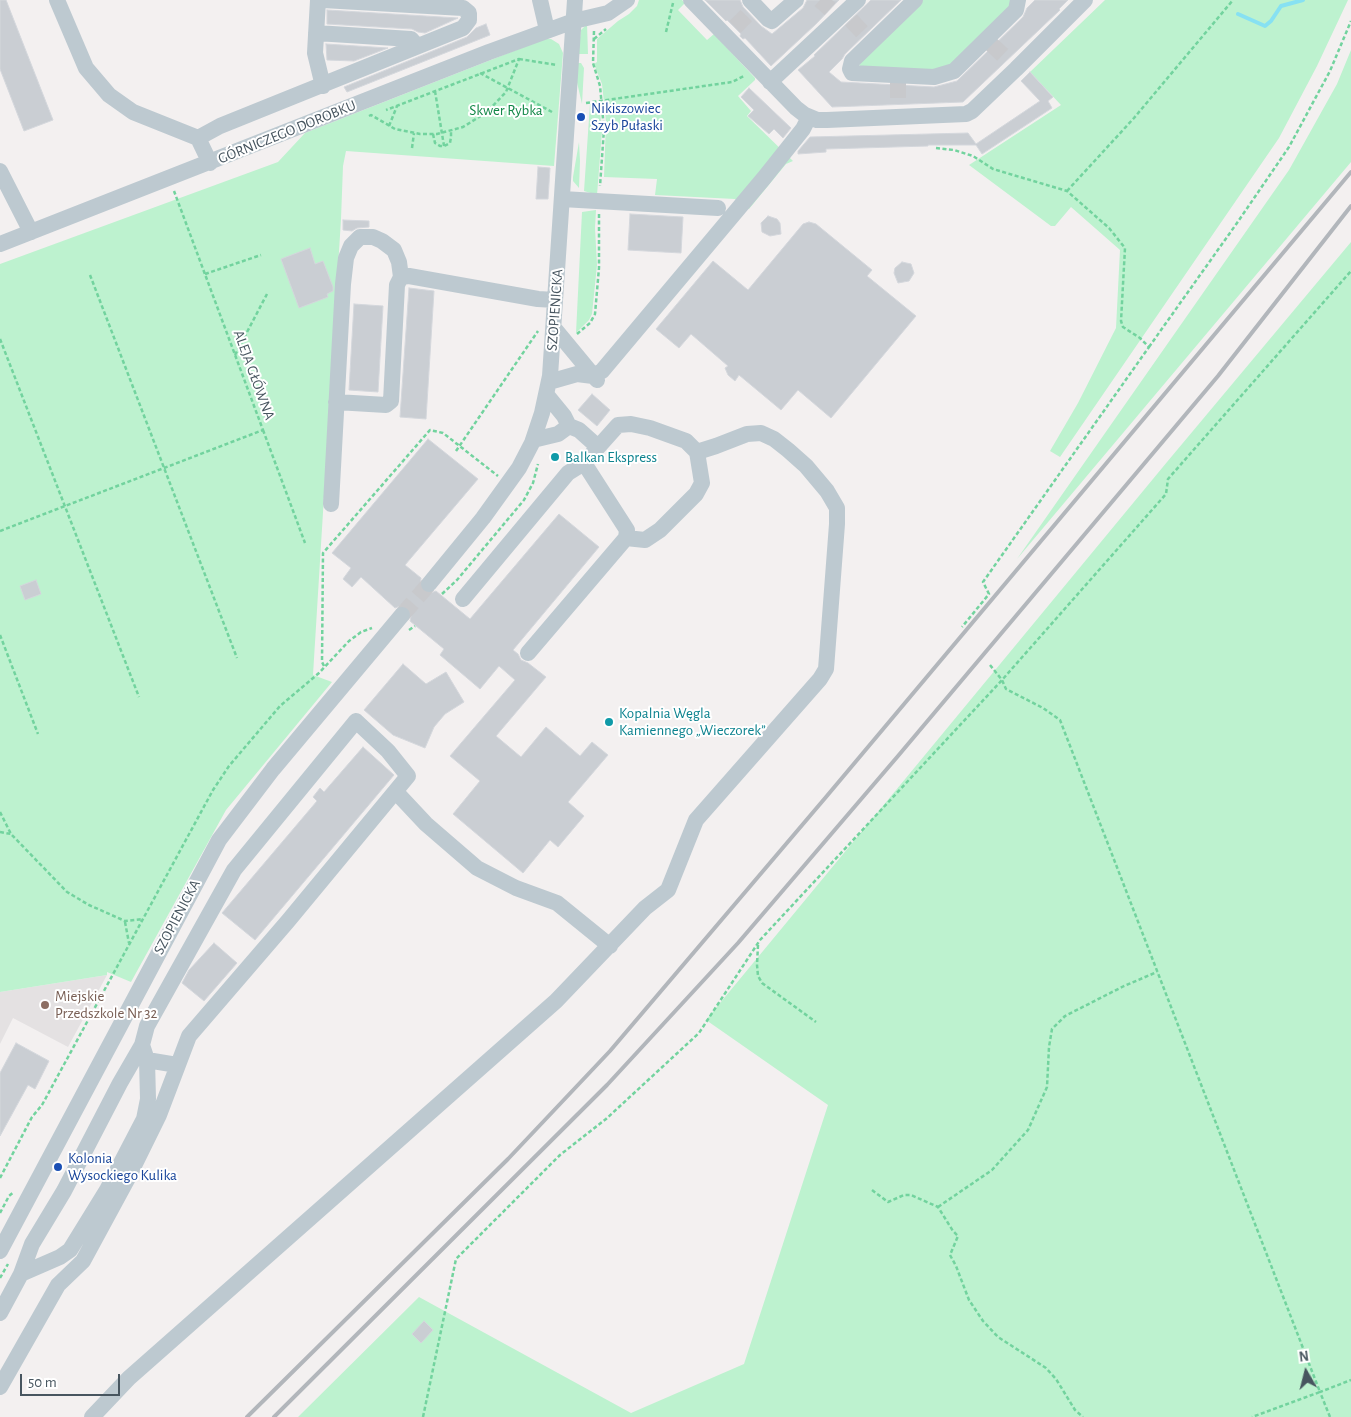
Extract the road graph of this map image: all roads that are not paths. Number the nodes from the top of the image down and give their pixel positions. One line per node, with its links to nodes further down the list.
1 (57, 0): 21 (street)
2 (318, 0): 16 (street)
3 (323, 0): 17 (street)
4 (540, 0): 15 (street)
5 (575, 0): 14 (street, SZOPIENICKA)
6 (627, 0): 14 (street, GÓRNICZEGO DOROBKU)
7 (691, 0): 18 (street)
8 (796, 0): 13 (street)
9 (858, 0): 18 (street)
10 (915, 0): 11 (street)
11 (1018, 0)
12 (1082, 1): 20 (street)
13 (752, 6)
14 (574, 21): 15 (street, GÓRNICZEGO DOROBKU); 24 (street, SZOPIENICKA)
15 (547, 30): 22 (street, GÓRNICZEGO DOROBKU)
16 (316, 33): 17 (street); 19 (street)
17 (417, 46): 19 (street)
18 (770, 82): 20 (street)
19 (323, 86): 21 (street)
20 (809, 117): 31 (street)
21 (198, 138): 22 (street)
22 (210, 163): 26 (street, GÓRNICZEGO DOROBKU)
23 (0, 171): 26 (street)
24 (562, 199): 25 (street); 29 (street, SZOPIENICKA)
25 (718, 208)
26 (31, 232): 27 (street, GÓRNICZEGO DOROBKU)
27 (0, 244)
28 (401, 278): 29 (street); 33 (street); 33 (street)
29 (555, 300): 30 (street, SZOPIENICKA)
30 (549, 326): 31 (street); 32 (street, SZOPIENICKA)
31 (597, 380): 32 (street)
32 (548, 388): 34 (street); 35 (street, SZOPIENICKA)
33 (336, 402): 39 (street)
34 (569, 426): 35 (street); 36 (street)
35 (533, 440): 41 (street, SZOPIENICKA)
36 (598, 447): 37 (street); 38 (street)
37 (697, 452): 40 (street); 46 (street)
38 (584, 463): 40 (street); 42 (street)
39 (331, 504)
40 (626, 538): 44 (street)
41 (436, 589)
42 (463, 599)
43 (402, 616): 49 (street, SZOPIENICKA)
44 (528, 653)
45 (396, 792): 46 (street); 47 (street); 48 (street)
46 (610, 946): 53 (street)
47 (144, 1053): 48 (street); 50 (street); 50 (street)
48 (177, 1065): 52 (street)
49 (0, 1250)
50 (21, 1274): 51 (street)
51 (0, 1313)
52 (0, 1387)
53 (92, 1417)

